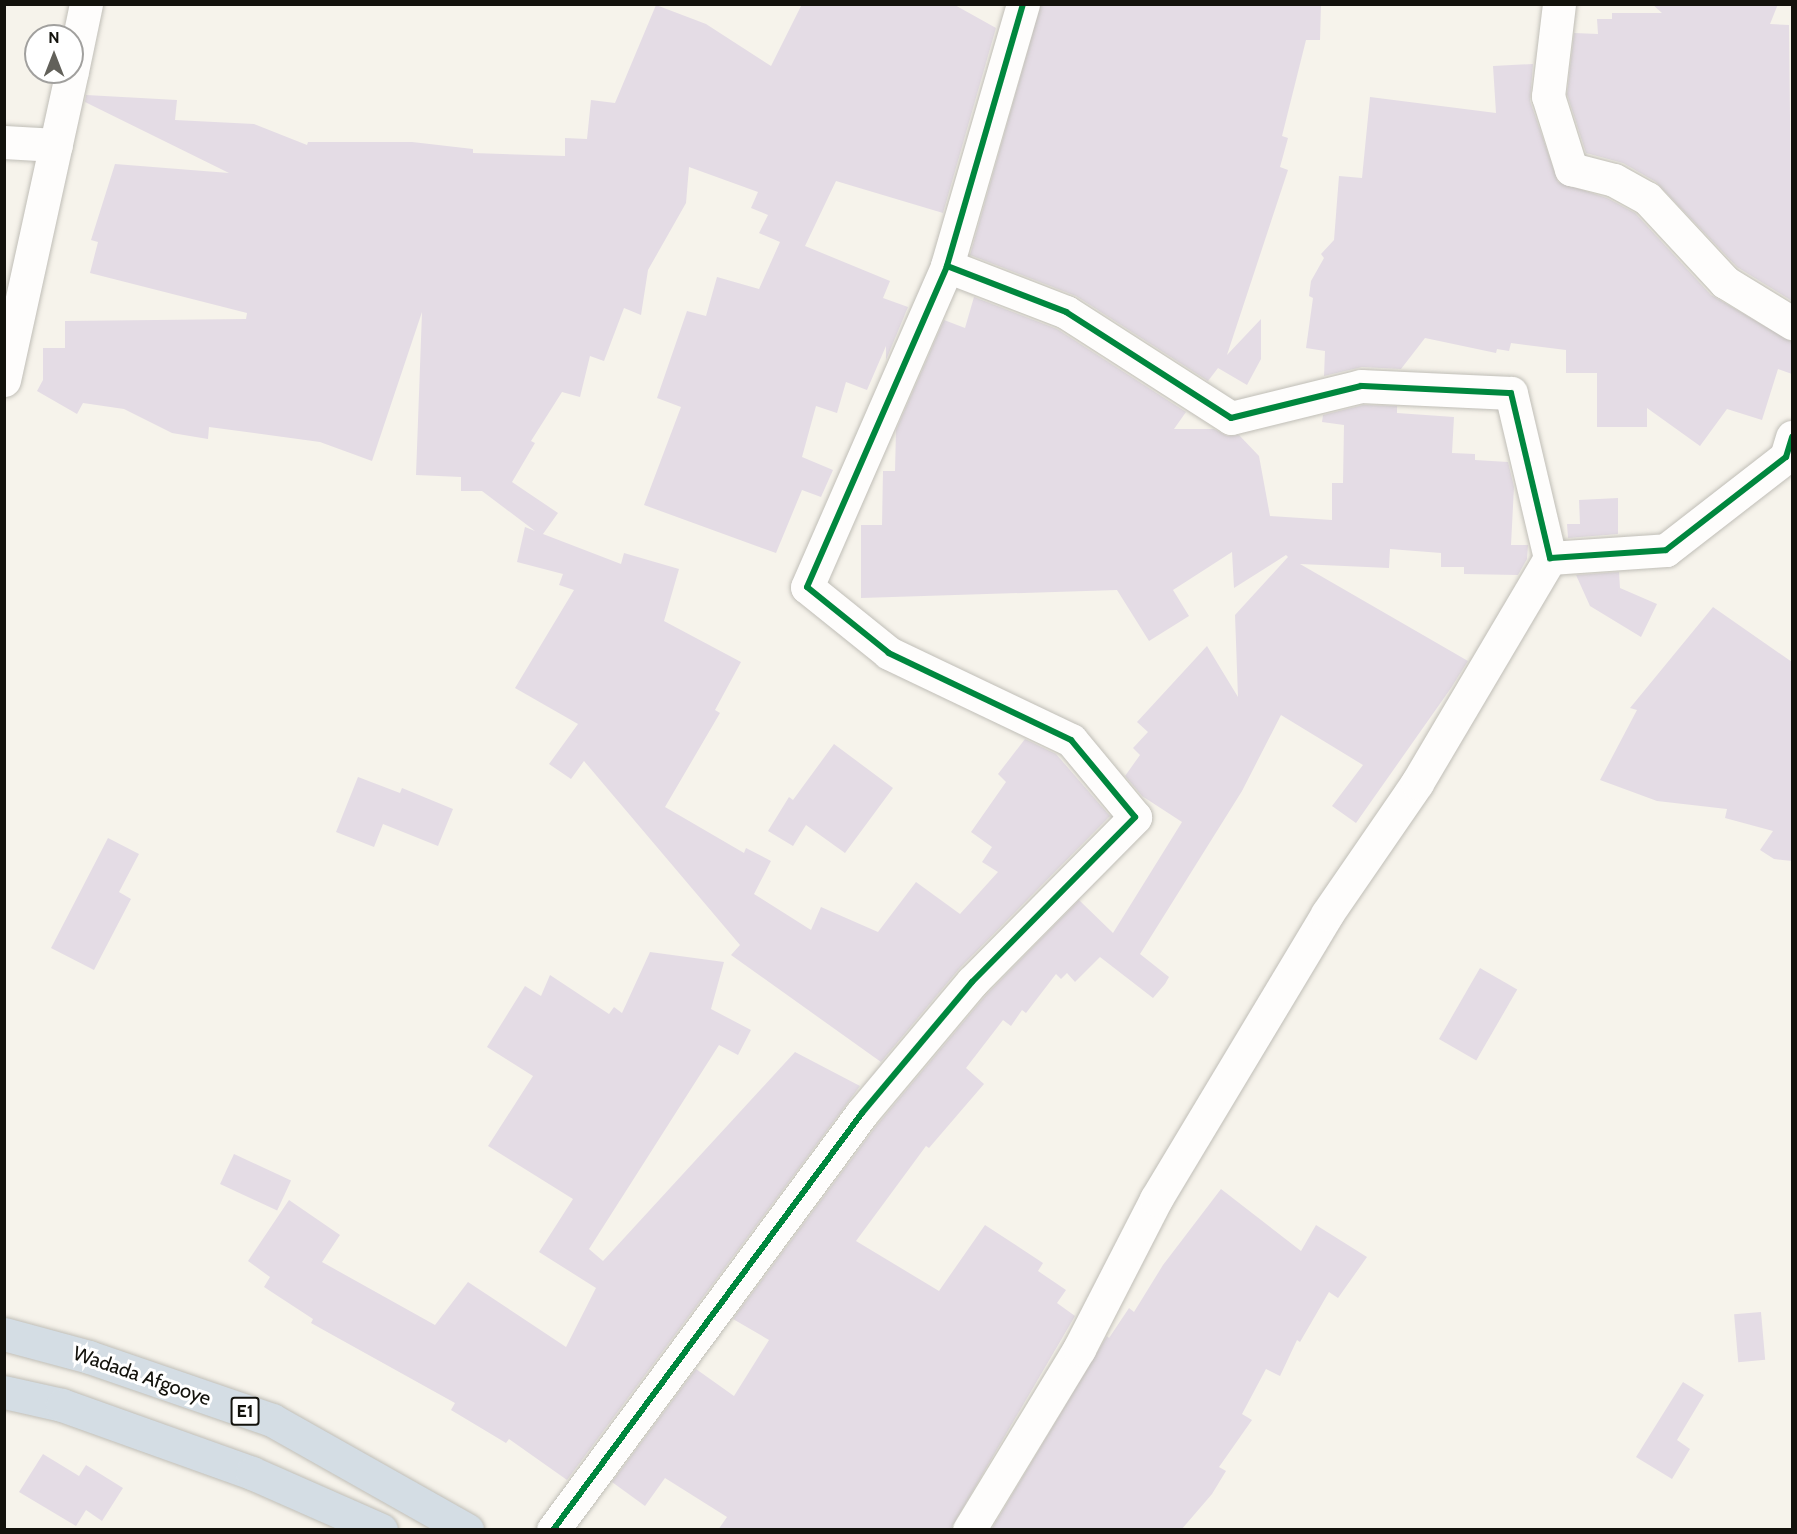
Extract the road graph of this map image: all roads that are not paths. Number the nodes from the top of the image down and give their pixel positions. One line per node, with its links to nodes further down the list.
1 (86, 4): 4 (street)
2 (1023, 4): 8 (street)
3 (1559, 4): 9 (street)
4 (82, 24)
5 (69, 84): 7 (street)
6 (4, 142): 7 (street)
7 (56, 145): 10 (street)
8 (947, 266): 12 (street); 17 (street)
9 (1792, 323)
10 (4, 380)
11 (1790, 451): 12 (street)
12 (1550, 558): 18 (street)
13 (4, 1334): 16 (highway, Wadada Afgooye / E1)
14 (4, 1392): 15 (highway)
15 (381, 1530)
16 (467, 1530)
17 (553, 1530)
18 (969, 1530)

